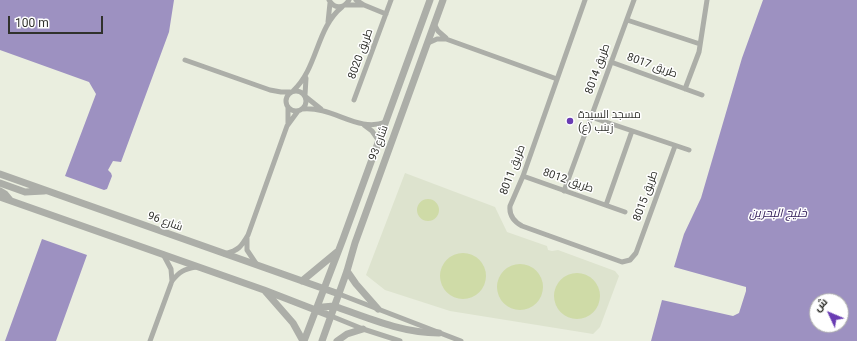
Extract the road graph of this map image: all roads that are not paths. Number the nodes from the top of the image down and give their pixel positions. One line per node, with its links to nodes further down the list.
1 (356, 0): 10 (street)
2 (391, 0): 11 (street, طريق 8020)
3 (430, 0): 32 (street, شارع 93)
4 (443, 0): 14 (street, شارع 93)
5 (585, 0): 21 (street, طريق 8011)
6 (634, 0): 12 (street, طريق 8014)
7 (329, 1): 9 (street); 13 (street)
8 (705, 1): 17 (street, طريق 8017)
9 (346, 4): 10 (street); 13 (street)
10 (364, 5): 11 (street)
11 (386, 14): 27 (street, طريق 8020)
12 (627, 20): 17 (street); 19 (street, طريق 8014)
13 (328, 24): 20 (street)
14 (434, 24): 15 (street); 16 (street, شارع 93)
15 (446, 39): 16 (street); 21 (street)
16 (427, 43): 56 (street, شارع 93)
17 (700, 44): 22 (street, طريق 8017)
18 (185, 60): 23 (street)
19 (611, 62): 22 (street, طريق 8017); 31 (street, طريق 8014)
20 (308, 71): 24 (street); 26 (street)
21 (557, 79): 40 (street, طريق 8011)
22 (685, 89): 25 (street, طريق 8017)
23 (270, 90): 24 (street); 28 (street)
24 (292, 92): 26 (street); 28 (street)
25 (702, 95)
26 (306, 96): 29 (street); 30 (street)
27 (354, 100)
28 (287, 105): 30 (street); 34 (street)
29 (322, 109): 30 (street); 33 (street)
30 (300, 110): 34 (street)
31 (591, 116): 35 (street); 44 (street, طريق 8014)
32 (386, 122): 33 (street); 36 (street, شارع 93)
33 (363, 124): 36 (street)
34 (287, 126): 49 (street)
35 (632, 131): 37 (street); 47 (street)
36 (379, 141): 50 (street, شارع 93)
37 (675, 146): 38 (street); 51 (street, طريق 8015)
38 (689, 150)
39 (0, 174): 43 (street, شارع 96)
40 (523, 176): 44 (street, طريق 8012); 51 (street, طريق 8011)
41 (0, 183): 43 (street)
42 (0, 191): 46 (street)
43 (46, 191): 53 (street, شارع 96)
44 (564, 191): 47 (street, طريق 8012)
45 (0, 197): 46 (street)
46 (11, 201): 52 (street)
47 (606, 205): 48 (street, طريق 8012)
48 (625, 212)
49 (248, 235): 53 (street); 54 (street)
50 (339, 251): 58 (street); 59 (street, شارع 93)
51 (636, 252)
52 (162, 253): 55 (street); 57 (street)
53 (224, 254): 54 (street, شارع 96)
54 (258, 266): 58 (street, شارع 96)
55 (197, 267): 57 (street); 60 (street)
56 (347, 271): 61 (street, شارع 93); 63 (street)
57 (172, 281): 68 (street)
58 (302, 281): 59 (street, شارع 96)
59 (324, 289): 61 (street, شارع 96); 64 (street, شارع 93)
60 (264, 290): 64 (street); 69 (street)
61 (339, 294): 62 (street, شارع 93); 63 (street)
62 (334, 306): 64 (street); 65 (street, شارع 93); 67 (street)
63 (378, 309): 67 (street)
64 (315, 310): 65 (street); 69 (street, شارع 93)
65 (330, 316): 66 (street); 70 (street, شارع 93)
66 (363, 329): 71 (street); 72 (street)
67 (439, 333): 73 (street)
68 (150, 341)
69 (303, 341)
70 (322, 341)
71 (337, 341)
72 (400, 341)
73 (461, 341)

